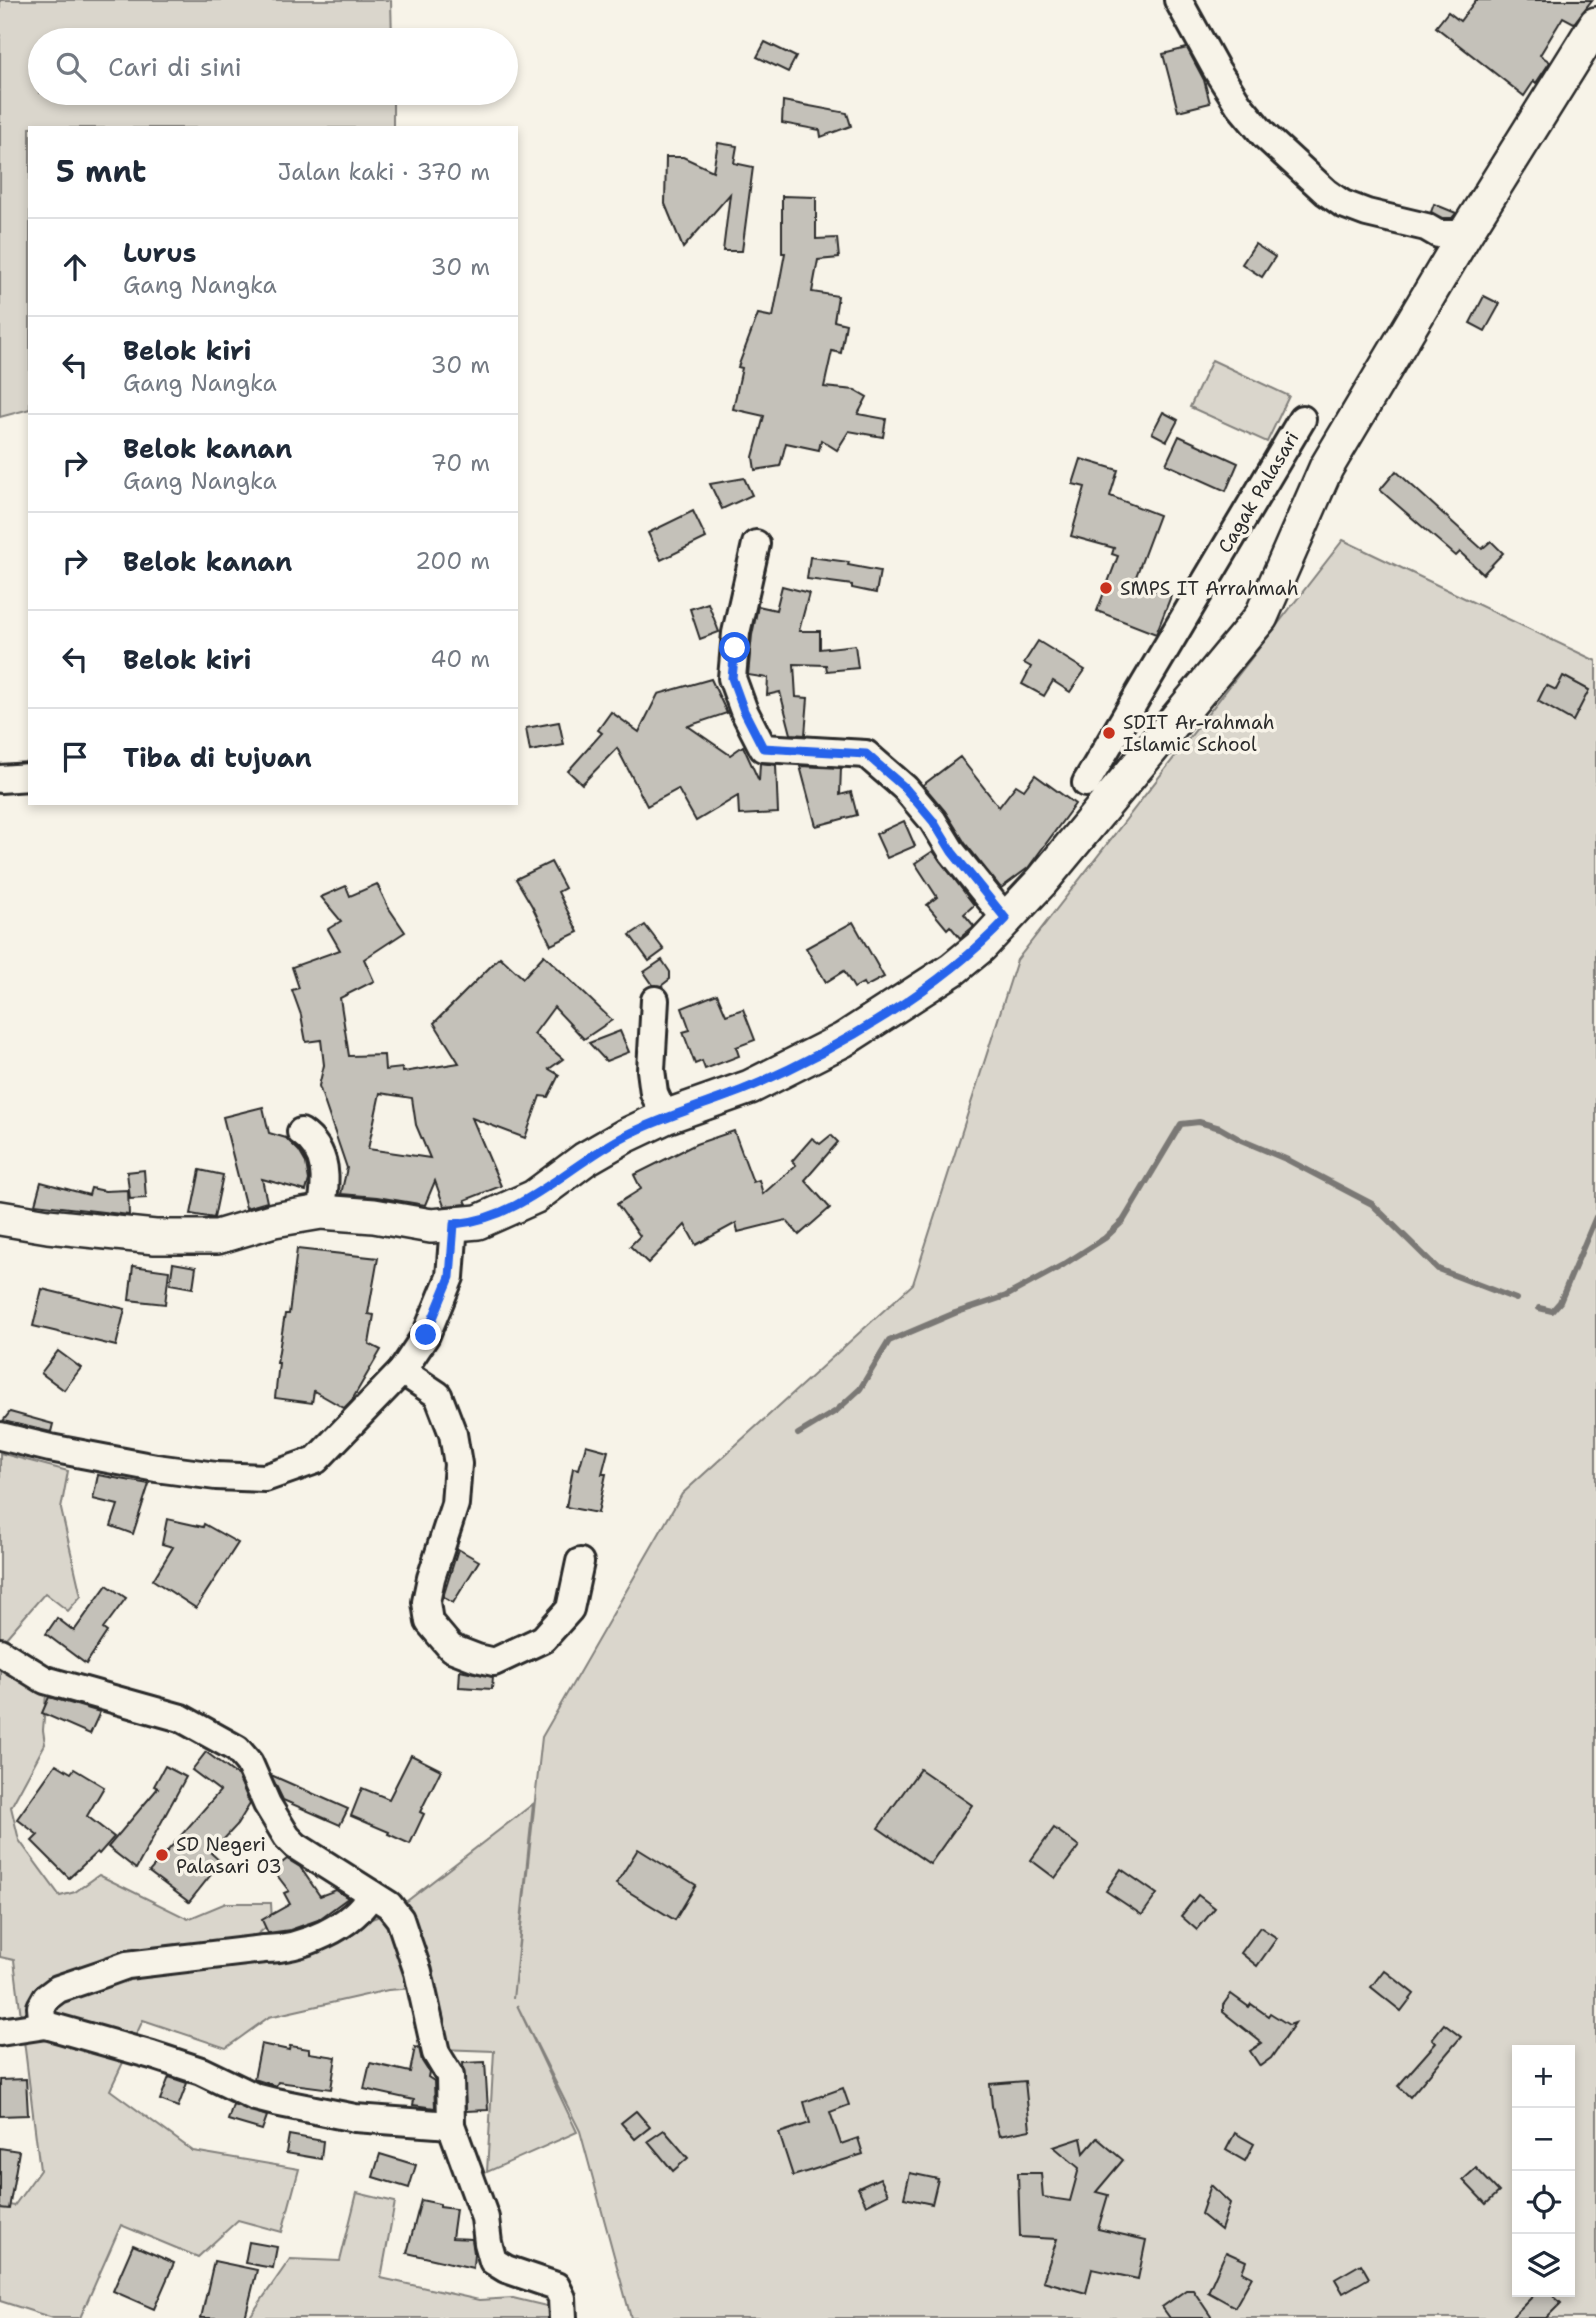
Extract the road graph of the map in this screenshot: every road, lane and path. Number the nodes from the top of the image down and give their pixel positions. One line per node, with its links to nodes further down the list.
1 (1178, 0): 3 (street)
2 (1596, 23): 3 (main road)
3 (1465, 234): 9 (main road)
4 (1301, 418): 8 (street, Cagak Palasari)
5 (756, 544): 9 (street)
6 (28, 777): 7 (street)
7 (0, 779)
8 (1086, 783)
9 (1006, 919): 11 (main road)
10 (656, 1000): 11 (street)
11 (665, 1117): 15 (main road)
12 (301, 1132): 13 (street)
13 (321, 1212): 14 (main road); 15 (main road)
14 (0, 1218)
15 (454, 1224): 16 (street)
16 (402, 1371): 17 (street); 18 (street)
17 (0, 1436)
18 (580, 1562)
19 (0, 1652): 20 (street)
20 (371, 1894): 21 (street); 23 (street)
21 (46, 2025): 22 (street); 23 (street)
22 (0, 2032)
23 (451, 2125): 24 (street)
24 (563, 2318)

